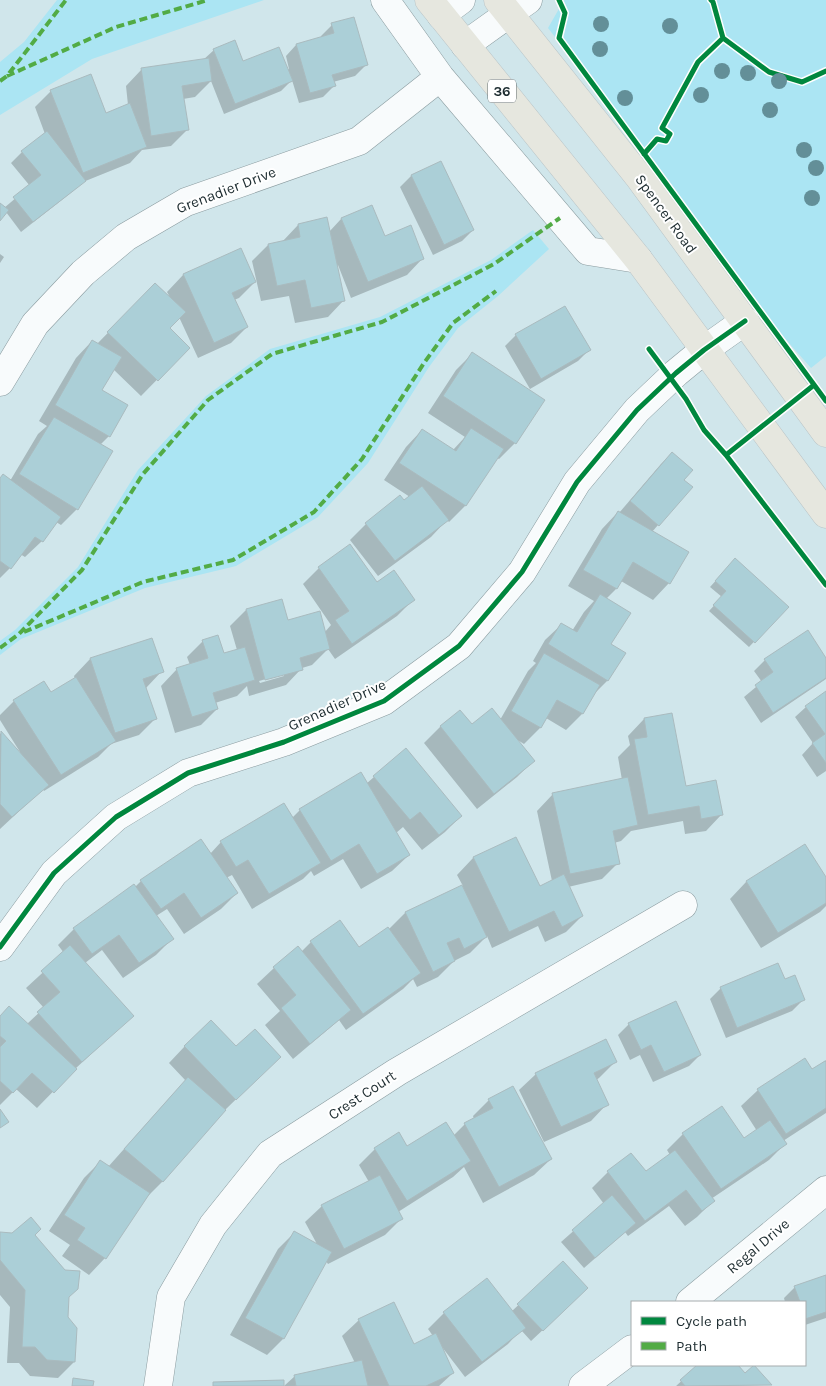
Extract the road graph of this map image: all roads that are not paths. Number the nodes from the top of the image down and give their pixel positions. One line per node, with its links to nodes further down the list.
1 (385, 0): 5 (street)
2 (512, 4): 4 (street); 7 (main road, Spencer Road)
3 (444, 5): 4 (main road, 36)
4 (465, 45): 6 (main road, 36)
5 (440, 77): 6 (street); 9 (street, Grenadier Drive)
6 (638, 260): 8 (main road, 36)
7 (745, 321): 8 (street, Grenadier Drive); 10 (main road, Spencer Road)
8 (704, 350): 11 (main road, 36); 13 (street, Grenadier Drive)
9 (0, 382)
10 (826, 433)
11 (826, 514)
12 (683, 905): 17 (street, Crest Court)
13 (0, 947)
14 (826, 1190): 15 (street, Regal Drive)
15 (691, 1301)
16 (631, 1350): 18 (street)
17 (158, 1386)
18 (585, 1386)

